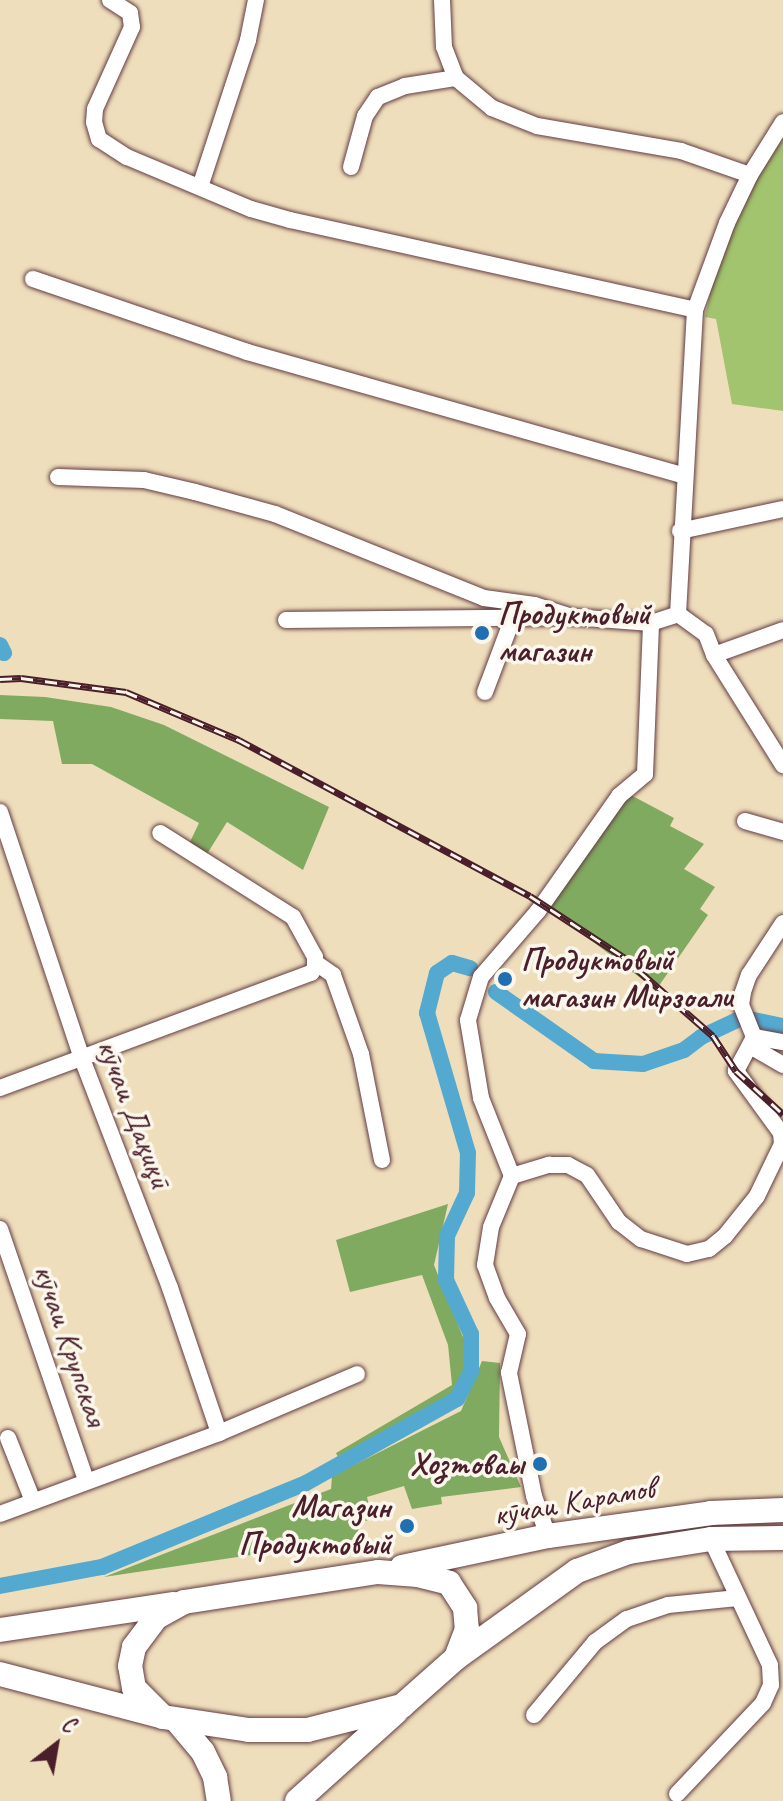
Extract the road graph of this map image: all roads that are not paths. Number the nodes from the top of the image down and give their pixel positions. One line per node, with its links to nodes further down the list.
1 (110, 0): 8 (street)
2 (256, 0): 8 (street)
3 (442, 0): 4 (street)
4 (456, 78): 6 (street); 7 (street)
5 (783, 122): 7 (street)
6 (351, 167)
7 (750, 175): 10 (street)
8 (200, 187): 10 (street)
9 (33, 279): 11 (street)
10 (695, 310): 11 (street)
11 (683, 475): 14 (street)
12 (58, 477): 16 (street)
13 (783, 509): 14 (street)
14 (680, 531): 15 (street)
15 (678, 614): 19 (street); 21 (street)
16 (573, 617): 18 (street); 19 (street)
17 (286, 620): 18 (street)
18 (512, 620): 22 (street)
19 (651, 623): 36 (street)
20 (783, 630): 21 (street)
21 (714, 655): 23 (street)
22 (485, 692)
23 (783, 765)
24 (0, 812): 32 (street, кӯчаи Дақиқӣ)
25 (745, 821): 26 (street)
26 (783, 832)
27 (160, 833): 29 (street)
28 (783, 923): 30 (street)
29 (316, 963): 32 (street); 35 (street)
30 (753, 1042): 31 (street); 33 (street); 36 (street)
31 (783, 1042)
32 (81, 1056): 34 (street); 39 (street, кӯчаи Дақиқӣ)
33 (783, 1065)
34 (0, 1088)
35 (382, 1160)
36 (512, 1176): 45 (street)
37 (0, 1229): 41 (street, кӯчаи Крупская)
38 (357, 1374): 39 (street)
39 (219, 1433): 41 (street)
40 (8, 1438): 42 (street)
41 (86, 1480): 42 (street)
42 (33, 1501): 44 (street)
43 (783, 1510): 45 (main road, кӯчаи Карамов)
44 (0, 1514)
45 (548, 1536): 48 (main road, кӯчаи Карамов)
46 (783, 1538): 47 (main road, кӯчаи Карамов)
47 (711, 1539): 49 (street); 52 (main road, кӯчаи Карамов)
48 (378, 1572): 50 (main road, кӯчаи Карамов); 52 (main road, кӯчаи Карамов)
49 (738, 1598): 54 (street); 56 (street)
50 (184, 1602): 51 (main road, кӯчаи Карамов); 57 (main road, кӯчаи Карамов)
51 (0, 1630)
52 (456, 1658): 55 (main road, кӯчаи Карамов)
53 (0, 1674): 57 (main road, кӯчаи Карамов)
54 (777, 1680): 58 (street)
55 (402, 1706): 57 (main road, кӯчаи Карамов); 60 (main road)
56 (534, 1715)
57 (170, 1719): 59 (main road)
58 (677, 1794)
59 (219, 1801)
60 (297, 1801)

